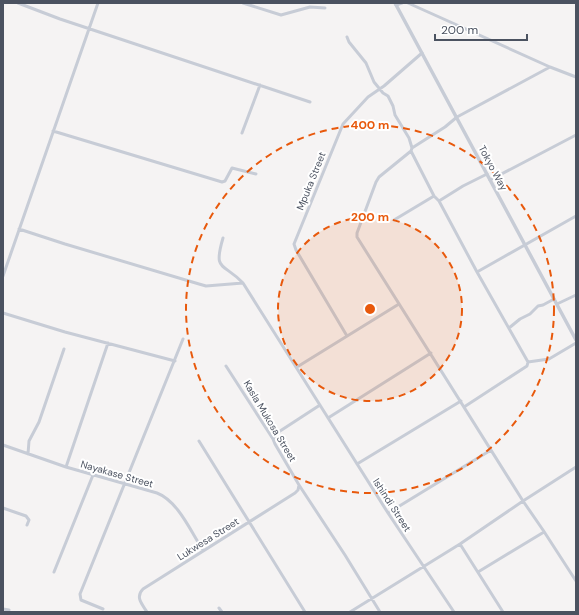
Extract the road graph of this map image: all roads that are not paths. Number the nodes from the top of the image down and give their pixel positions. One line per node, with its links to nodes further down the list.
1 (18, 3): 8 (street)
2 (98, 3): 8 (street)
3 (243, 3): 7 (street)
4 (402, 3): 6 (street)
5 (408, 3): 11 (street)
6 (396, 4): 10 (street, Tokyo Way)
7 (325, 8)
8 (89, 28): 13 (street); 17 (street)
9 (347, 37): 14 (street)
10 (422, 53): 14 (street, Mpuka Street); 16 (street, Tokyo Way)
11 (550, 67): 12 (street); 16 (street)
12 (576, 77)
13 (260, 85): 15 (street); 18 (street)
14 (380, 89): 20 (street); 40 (street, Mpuka Street)
15 (310, 102)
16 (456, 117): 20 (street); 22 (street, Tokyo Way)
17 (53, 132): 21 (street); 28 (street)
18 (242, 133)
19 (576, 135): 23 (street)
20 (412, 150): 24 (street); 36 (street)
21 (256, 174)
22 (487, 174): 23 (street, Tokyo Way); 25 (street)
23 (490, 180): 30 (street, Tokyo Way)
24 (434, 196): 25 (street); 27 (street)
25 (439, 201): 31 (street)
26 (576, 216): 30 (street)
27 (394, 220)
28 (20, 229): 32 (street); 33 (street)
29 (223, 238): 33 (street, Ishindi Street)
30 (525, 244): 31 (street); 35 (street, Tokyo Way)
31 (477, 272): 39 (street)
32 (3, 276)
33 (243, 283): 49 (street, Ishindi Street)
34 (576, 295): 37 (street)
35 (554, 299): 37 (street, Tokyo Way); 39 (street)
36 (399, 304): 40 (street); 45 (street)
37 (557, 304): 42 (street, Tokyo Way)
38 (3, 313): 43 (street)
39 (509, 328): 47 (street)
40 (347, 336): 49 (street)
41 (183, 339): 46 (street)
42 (576, 342): 47 (street)
43 (108, 343): 46 (street); 60 (street)
44 (64, 349): 58 (street)
45 (430, 353): 50 (street); 53 (street)
46 (175, 361): 63 (street)
47 (528, 362): 52 (street)
48 (226, 366): 54 (street, Kasla Mukosa Street)
49 (297, 367): 51 (street, Ishindi Street)
50 (460, 401): 52 (street); 59 (street)
51 (320, 405): 53 (street, Ishindi Street); 54 (street)
52 (464, 406): 57 (street)
53 (328, 418): 59 (street, Ishindi Street)
54 (273, 439): 64 (street, Kasla Mukosa Street)
55 (198, 441): 68 (street)
56 (3, 445): 58 (street, Nayakase Street)
57 (491, 450): 65 (street); 67 (street)
58 (28, 454): 60 (street, Nayakase Street)
59 (357, 464): 67 (street, Ishindi Street)
60 (66, 467): 62 (street, Nayakase Street)
61 (576, 467): 65 (street)
62 (93, 475): 63 (street, Nayakase Street); 74 (street)
63 (124, 484): 72 (street, Nayakase Street); 80 (street)
64 (298, 485): 68 (street, Lukwesa Street); 77 (street, Kasla Mukosa Street)
65 (523, 501): 70 (street); 71 (street)
66 (3, 508): 69 (street)
67 (388, 513): 73 (street, Ishindi Street)
68 (249, 522): 72 (street, Lukwesa Street); 84 (street)
69 (27, 525)
70 (544, 532): 75 (street); 76 (street)
71 (460, 544): 73 (street); 75 (street)
72 (203, 550): 82 (street, Lukwesa Street)
73 (423, 567): 77 (street); 87 (street, Ishindi Street)
74 (54, 572)
75 (478, 572): 88 (street)
76 (576, 581)
77 (372, 599): 85 (street); 86 (street, Kasla Mukosa Street)
78 (219, 608): 83 (street)
79 (3, 609): 81 (street)
80 (103, 609)
81 (9, 610)
82 (147, 612)
83 (222, 612)
84 (305, 612)
85 (350, 612)
86 (380, 612)
87 (454, 612)
88 (503, 612)

